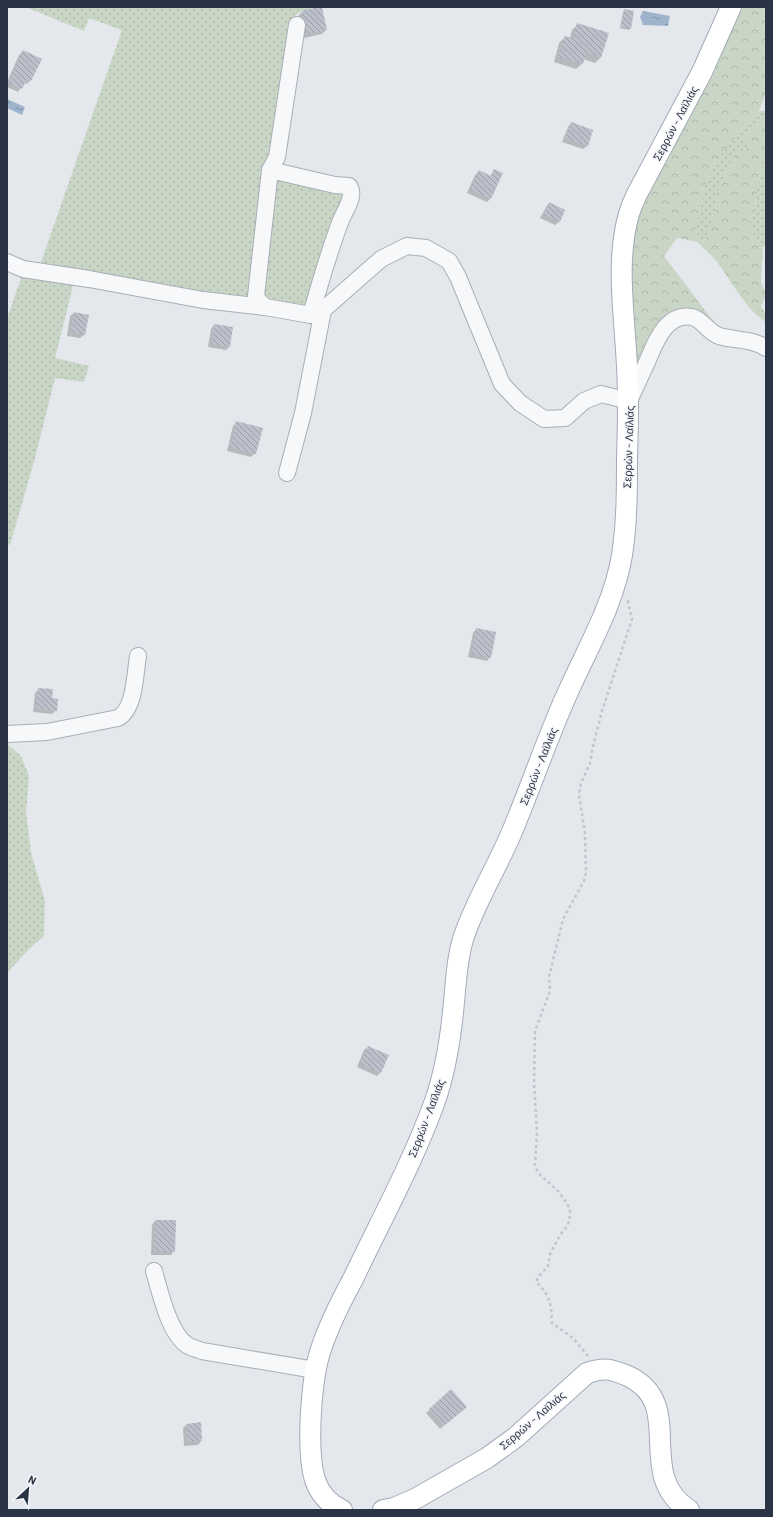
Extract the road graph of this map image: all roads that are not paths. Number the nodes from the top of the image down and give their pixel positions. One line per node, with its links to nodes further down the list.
1 (731, 7): 8 (main road, Σερρών - Λαϊλιάς)
2 (297, 25): 3 (street)
3 (270, 170): 5 (street); 6 (street)
4 (7, 262): 5 (street)
5 (265, 307): 6 (street)
6 (317, 312): 8 (street); 9 (street)
7 (766, 348): 8 (street)
8 (629, 401): 13 (main road, Σερρών - Λαϊλιάς)
9 (287, 473)
10 (138, 656): 11 (street)
11 (7, 734)
12 (154, 1271): 13 (street)
13 (315, 1370): 14 (main road, Σερρών - Λαϊλιάς)
14 (342, 1510)
15 (383, 1510): 16 (main road, Σερρών - Λαϊλιάς)
16 (689, 1510)

